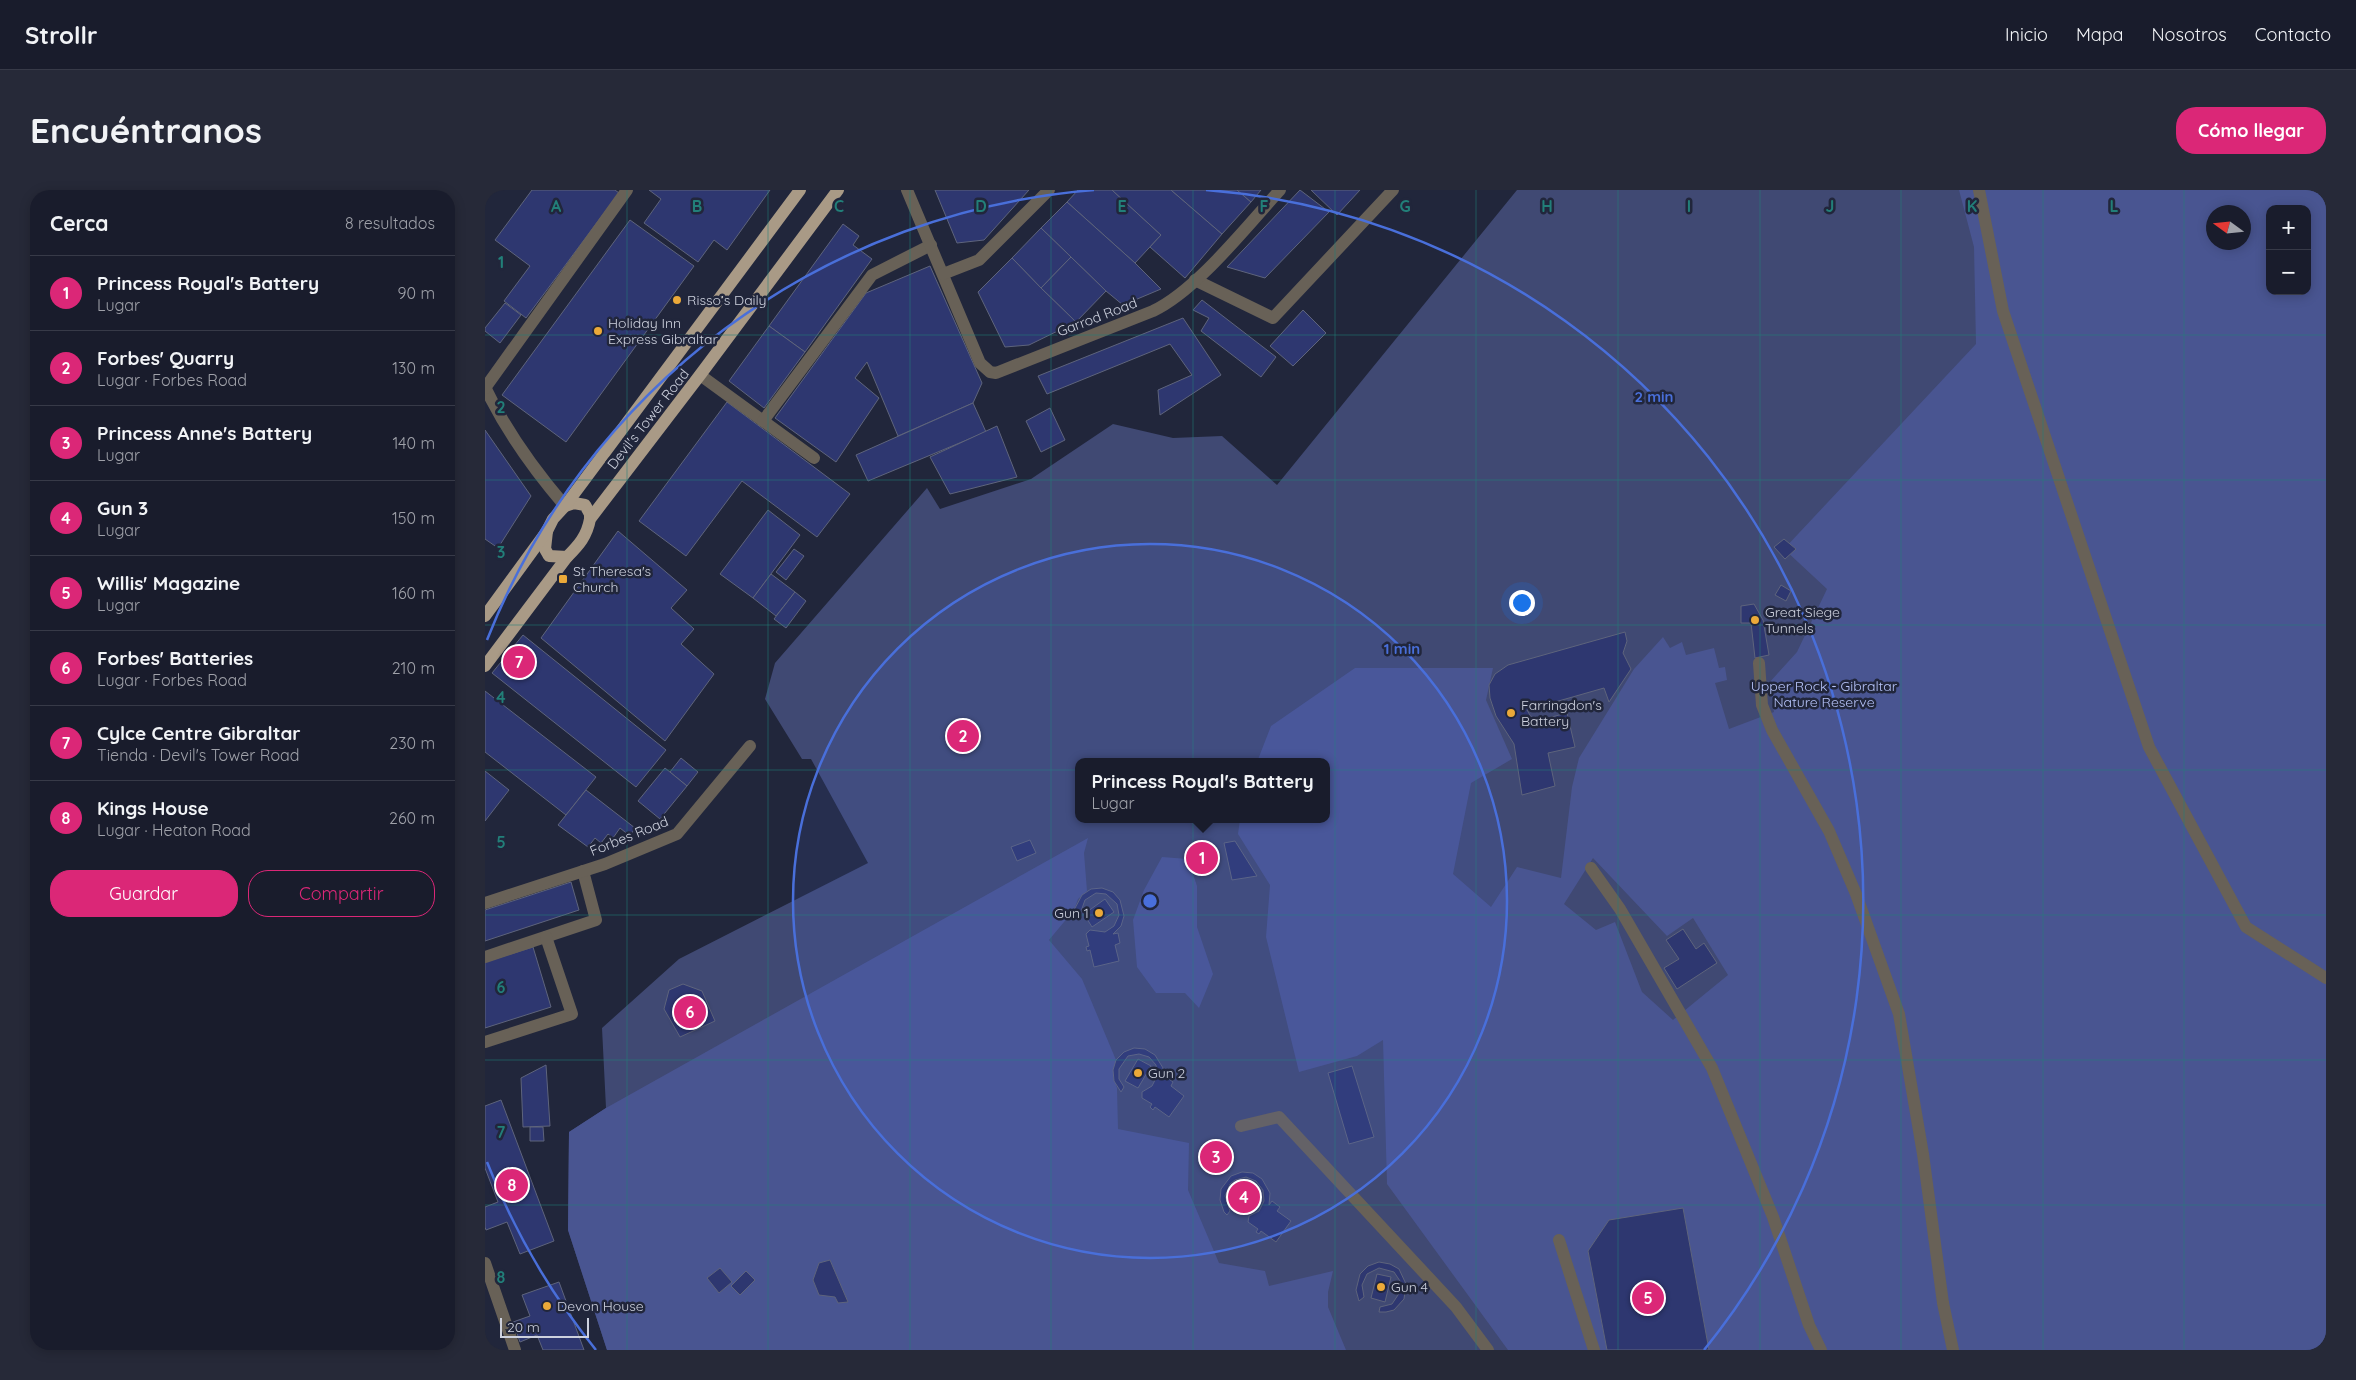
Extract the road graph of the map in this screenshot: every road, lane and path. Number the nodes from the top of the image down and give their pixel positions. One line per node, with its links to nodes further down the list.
1 (627, 190): 13 (street)
2 (800, 190): 16 (main road, Devil's Tower Road)
3 (838, 190): 12 (main road, Devil's Tower Road)
4 (907, 190): 9 (street, Garrod Road)
5 (1049, 190): 10 (street)
6 (1280, 190): 11 (street, Garrod Road)
7 (1393, 190): 11 (street)
8 (1979, 190): 29 (street)
9 (931, 245): 10 (street, Garrod Road); 14 (street)
10 (943, 274): 11 (street, Garrod Road)
11 (1195, 280)
12 (700, 375): 14 (street); 17 (main road, Devil's Tower Road)
13 (485, 387): 16 (street)
14 (763, 421): 15 (street)
15 (814, 458)
16 (565, 506): 17 (main road); 18 (main road, Devil's Tower Road)
17 (590, 518): 19 (main road, Devil's Tower Road)
18 (547, 531): 19 (main road); 20 (main road, Devil's Tower Road)
19 (567, 557): 22 (main road, Devil's Tower Road)
20 (485, 616)
21 (1759, 663): 38 (street)
22 (485, 666)
23 (750, 746): 25 (street, Forbes Road)
24 (1591, 868): 37 (street)
25 (583, 871): 26 (street, Forbes Road); 27 (street)
26 (485, 903)
27 (546, 937): 28 (street); 30 (street)
28 (485, 957)
29 (2326, 978)
30 (485, 1042)
31 (1241, 1126): 35 (street)
32 (1559, 1240): 36 (street)
33 (485, 1262): 34 (street)
34 (515, 1350)
35 (1488, 1350)
36 (1594, 1350)
37 (1821, 1350)
38 (1953, 1350)

